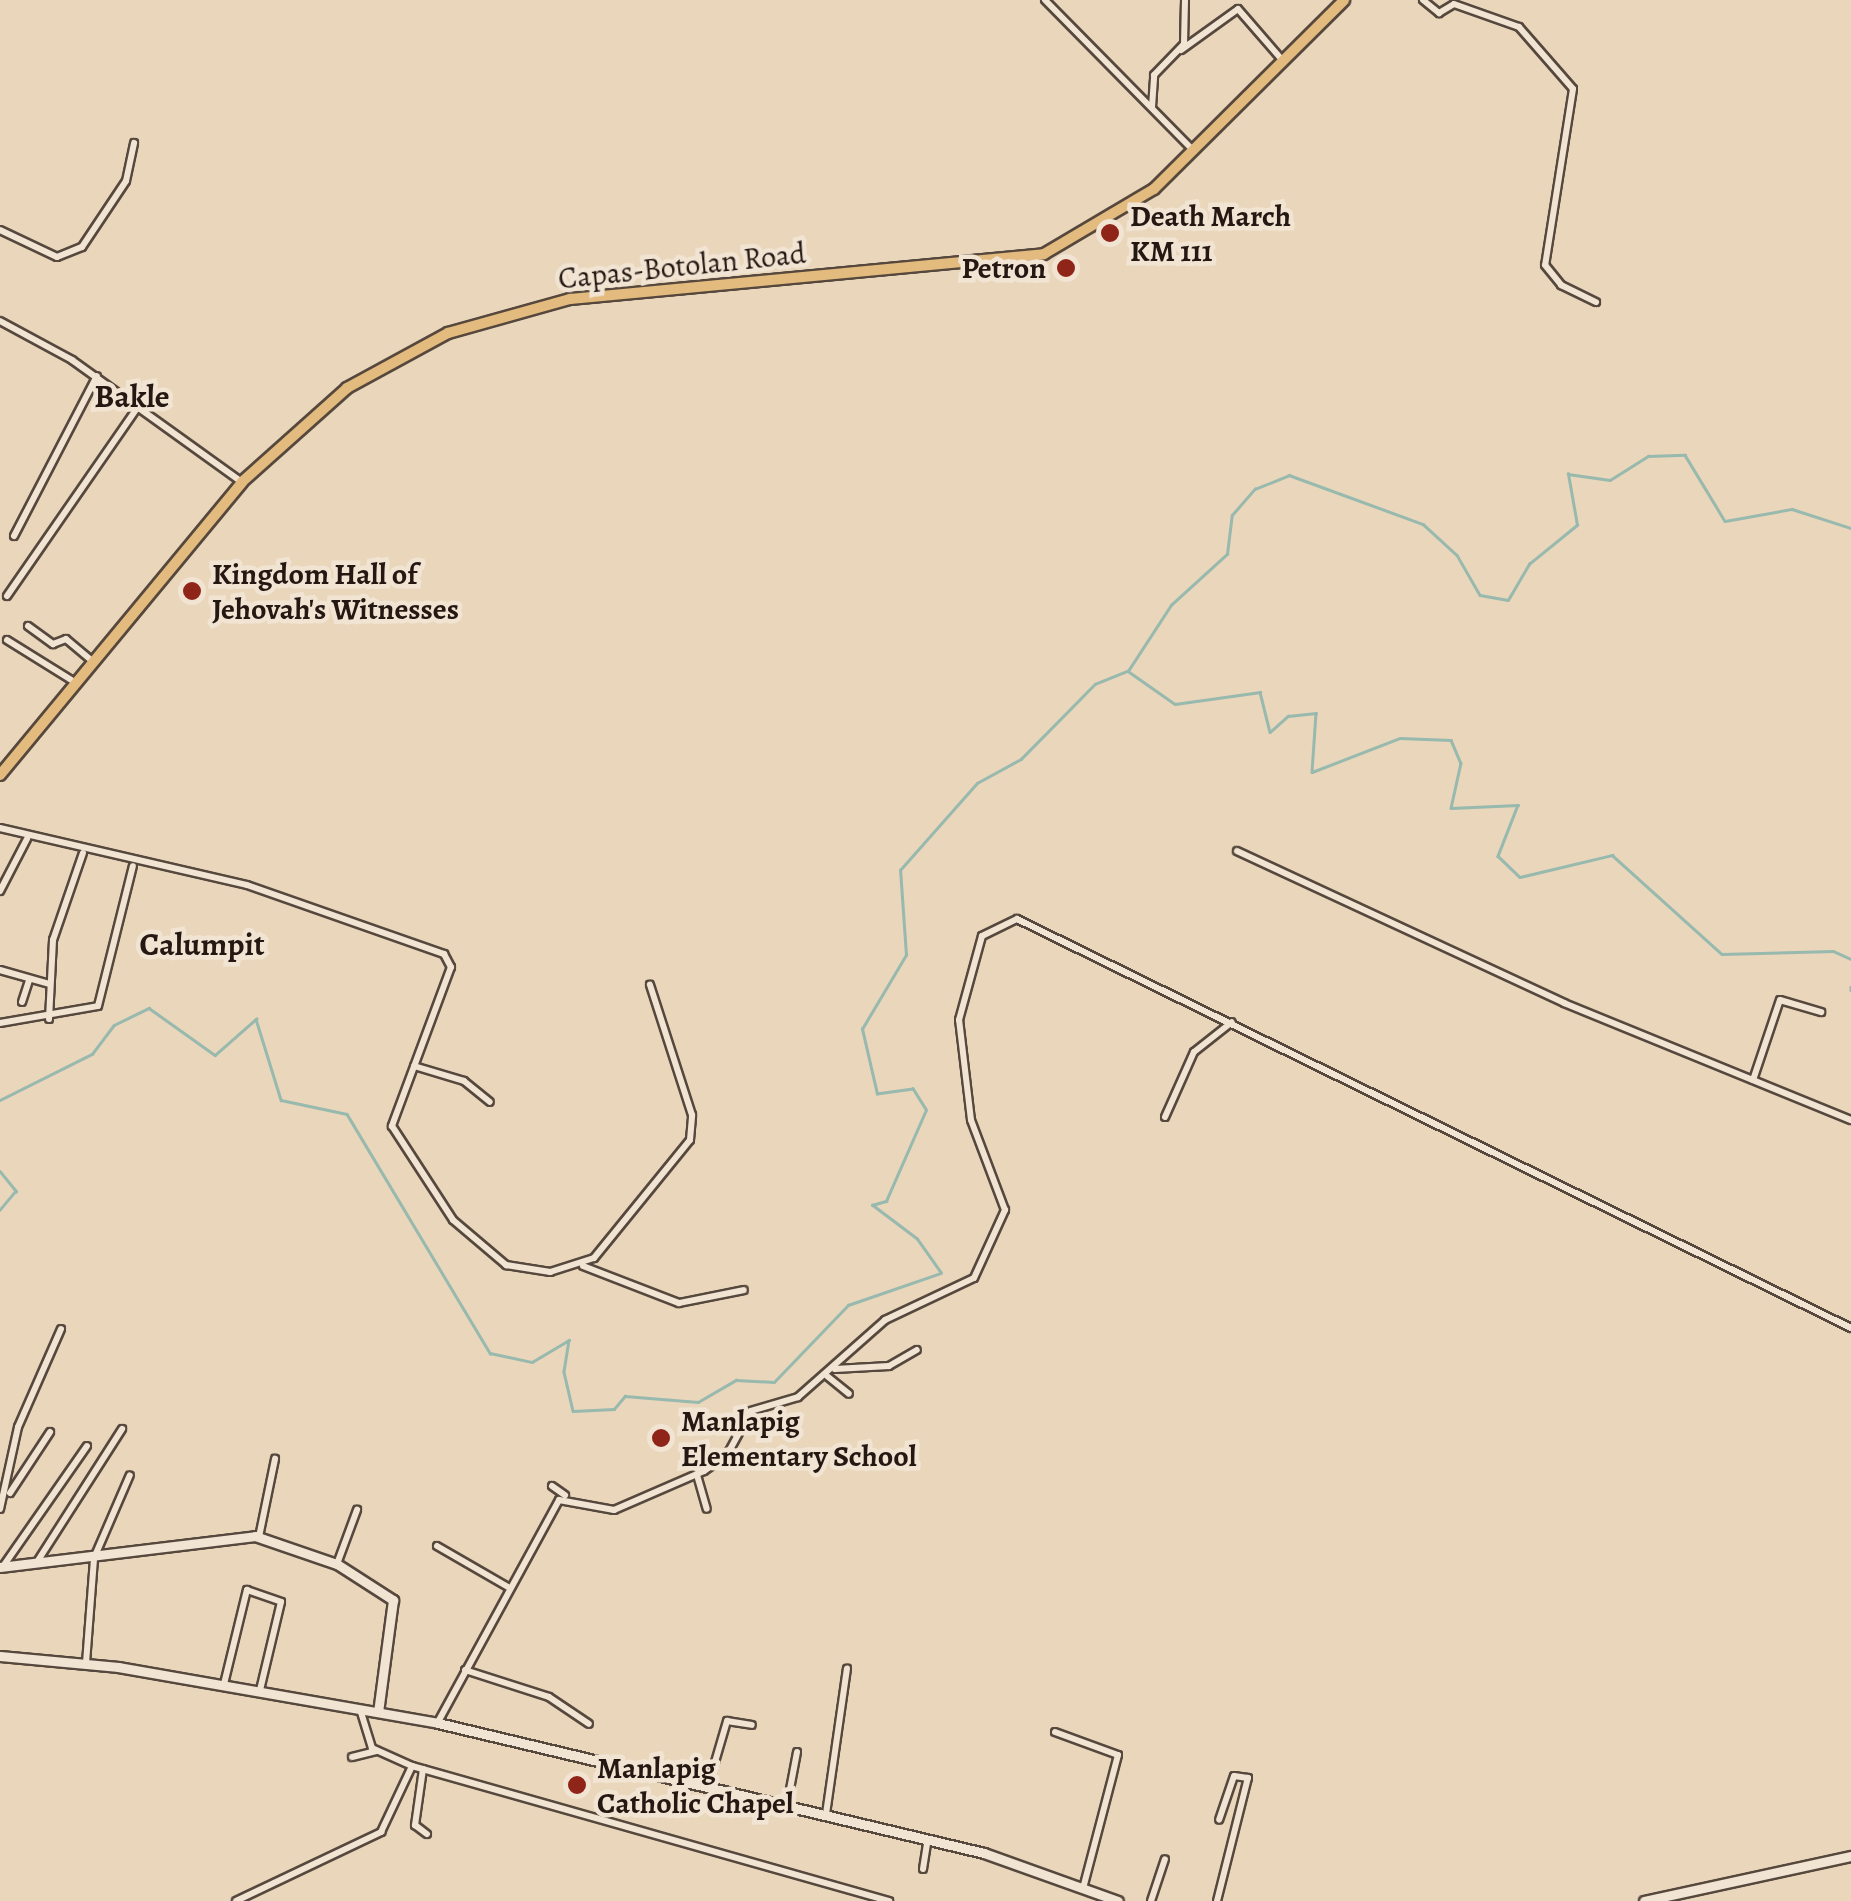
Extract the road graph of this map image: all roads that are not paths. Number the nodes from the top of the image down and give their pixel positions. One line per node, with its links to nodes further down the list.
1 (1046, 0): 7 (street)
2 (1185, 0): 5 (street)
3 (1344, 0): 6 (main road, Capas-Botolan Road)
4 (1423, 0): 11 (street)
5 (1181, 50): 6 (street); 7 (street)
6 (1284, 61): 9 (main road, Capas-Botolan Road)
7 (1152, 108): 9 (street)
8 (134, 143): 10 (street)
9 (1194, 151): 15 (main road, Capas-Botolan Road)
10 (0, 230)
11 (1596, 302)
12 (0, 321): 13 (street)
13 (96, 376): 14 (street); 16 (street)
14 (138, 407): 15 (street); 17 (street)
15 (242, 482): 20 (main road, Capas-Botolan Road)
16 (14, 536)
17 (7, 596)
18 (28, 626): 20 (street)
19 (7, 640): 21 (street)
20 (93, 662): 21 (main road, Capas-Botolan Road)
21 (76, 683): 22 (main road, Capas-Botolan Road)
22 (0, 775)
23 (0, 828): 24 (street)
24 (27, 840): 26 (street); 28 (street)
25 (1237, 851): 39 (street)
26 (83, 853): 27 (street); 31 (street)
27 (133, 866): 35 (street); 38 (street)
28 (0, 891)
29 (0, 970): 30 (street)
30 (29, 980): 31 (street); 33 (street)
31 (49, 984): 35 (street)
32 (650, 985): 43 (street)
33 (22, 1002)
34 (1821, 1012): 39 (street)
35 (49, 1020): 37 (street)
36 (1233, 1022): 41 (street); 46 (street); 48 (street)
37 (0, 1023)
38 (414, 1066): 40 (street); 43 (street)
39 (1753, 1080): 42 (street)
40 (490, 1102)
41 (1164, 1116)
42 (1851, 1120)
43 (582, 1265): 44 (street)
44 (744, 1290)
45 (61, 1328): 58 (street)
46 (1851, 1328)
47 (917, 1350): 48 (street)
48 (834, 1369): 49 (street)
49 (827, 1376): 50 (street); 56 (street)
50 (849, 1394)
51 (122, 1429): 66 (street)
52 (50, 1432): 58 (street)
53 (87, 1446): 68 (street)
54 (276, 1458): 63 (street)
55 (130, 1474): 65 (street)
56 (697, 1475): 59 (street); 61 (street)
57 (552, 1486): 59 (street)
58 (9, 1494): 60 (street)
59 (565, 1495): 69 (street)
60 (0, 1509)
61 (707, 1509)
62 (357, 1510): 67 (street)
63 (260, 1537): 65 (main road); 67 (main road)
64 (438, 1546): 69 (street)
65 (94, 1558): 66 (main road); 71 (street)
66 (36, 1563): 68 (main road)
67 (337, 1564): 77 (main road)
68 (2, 1567)
69 (508, 1587): 73 (street)
70 (0, 1656): 71 (main road)
71 (86, 1663): 74 (main road)
72 (847, 1669): 89 (street)
73 (465, 1670): 78 (street); 79 (street)
74 (224, 1684): 75 (main road); 75 (street)
75 (260, 1690): 76 (main road)
76 (360, 1709): 77 (main road); 82 (street)
77 (378, 1712): 78 (main road)
78 (438, 1724): 87 (main road)
79 (589, 1724)
80 (752, 1725): 87 (street)
81 (1055, 1732): 96 (street)
82 (376, 1752): 84 (street); 85 (street)
83 (797, 1752): 88 (street)
84 (352, 1757)
85 (412, 1766): 86 (street); 97 (street)
86 (423, 1769): 91 (street); 98 (street)
87 (708, 1786): 88 (main road)
88 (787, 1805): 89 (main road)
89 (826, 1814): 92 (main road)
90 (1220, 1820): 101 (street)
91 (427, 1834)
92 (928, 1840): 95 (street); 96 (main road)
93 (1851, 1856): 102 (main road)
94 (1165, 1859): 100 (street)
95 (922, 1869)
96 (1082, 1888): 99 (main road)
97 (236, 1901)
98 (889, 1901)
99 (1118, 1901)
100 (1152, 1901)
101 (1217, 1901)
102 (1644, 1901)

